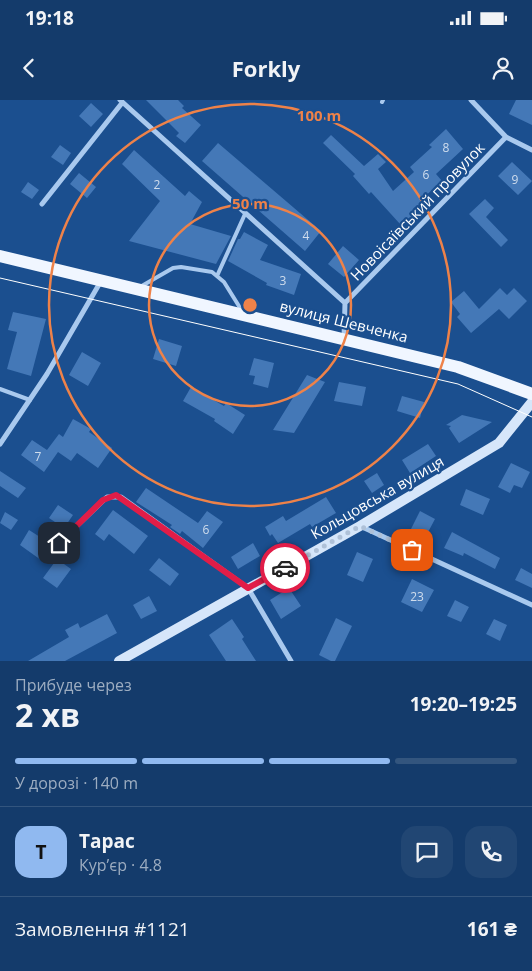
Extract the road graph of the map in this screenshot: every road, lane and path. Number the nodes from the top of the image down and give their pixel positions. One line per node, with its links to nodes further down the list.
1 (471, 100): 3 (street)
2 (121, 101): 5 (street); 6 (street)
3 (506, 137): 4 (street); 11 (street, Новоісаївський провулок)
4 (532, 150)
5 (42, 204)
6 (246, 214): 8 (lane); 11 (street)
7 (0, 256): 9 (main road, вулиця Шевченка)
8 (217, 276): 10 (lane); 12 (lane)
9 (103, 279): 10 (main road, вулиця Шевченка); 16 (street)
10 (139, 288): 12 (main road, вулиця Шевченка)
11 (345, 303): 13 (street)
12 (244, 313): 13 (main road, вулиця Шевченка)
13 (344, 338): 15 (main road, вулиця Шевченка)
14 (0, 389): 16 (lane)
15 (532, 394)
16 (30, 400): 18 (street)
17 (532, 402): 19 (street, Кольцовська вулиця)
18 (0, 444)
19 (360, 526): 21 (street, Кольцовська вулиця); 22 (street)
20 (59, 543): 21 (street)
21 (248, 588): 23 (street, Кольцовська вулиця); 24 (street)
22 (532, 605)
23 (119, 661)
24 (291, 661)

